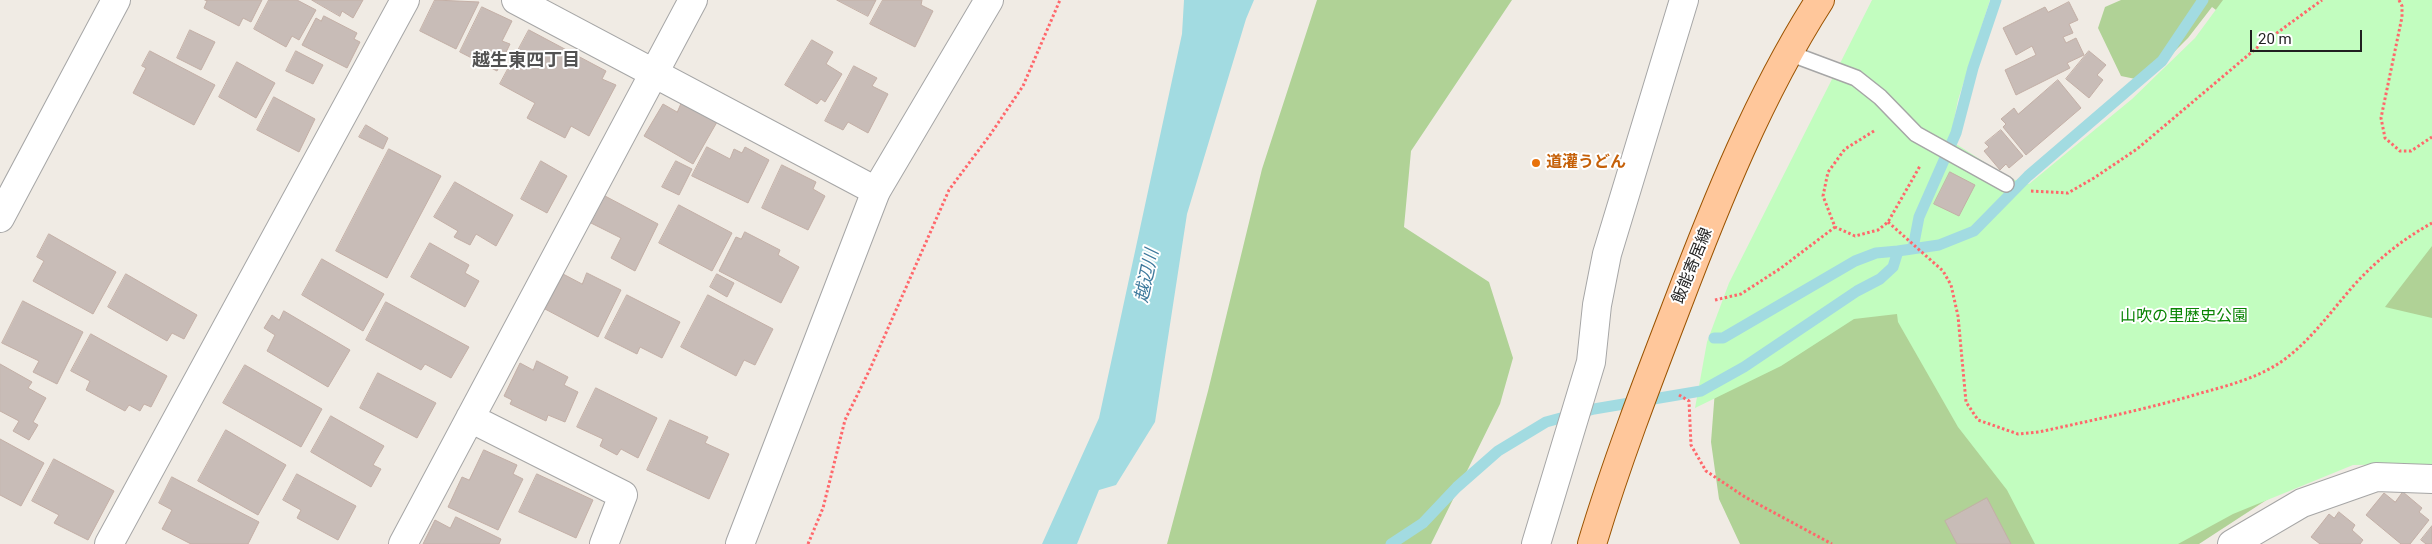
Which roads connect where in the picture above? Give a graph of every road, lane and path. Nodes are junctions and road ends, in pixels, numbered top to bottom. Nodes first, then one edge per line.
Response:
1 (116, 0) edge
2 (405, 0) edge
3 (516, 0) edge
4 (693, 0) edge
5 (989, 0) edge
6 (1060, 0) edge
7 (1684, 0) edge
8 (2322, 0) edge
9 (2399, 0) edge
10 (1817, 1) edge
11 (1789, 53) junction
12 (654, 72) junction
13 (1900, 120) junction
14 (2432, 137) edge
15 (1932, 144) junction
16 (2006, 184) joint
17 (876, 191) junction
18 (0, 218) edge
19 (1888, 222) junction
20 (2432, 223) edge
21 (1834, 227) junction
22 (1712, 301) dead end
23 (1648, 382) junction
24 (470, 418) junction
25 (2432, 479) edge
26 (109, 544) edge
27 (403, 544) edge
28 (604, 544) edge
29 (740, 544) edge
30 (808, 544) edge
31 (1536, 544) edge
32 (1592, 544) edge
33 (1832, 544) edge
34 (2232, 544) edge

1 - 18 street
2 - 26 street
3 - 12 street
4 - 12 street
5 - 17 street
6 - 30 path
7 - 31 street
8 - 16 path
9 - 14 path
10 - 11 main road, 飯能寄居線
11 - 13 lane
11 - 23 main road, 飯能寄居線
12 - 17 street
12 - 24 street
13 - 15 lane
13 - 21 path
15 - 16 lane
15 - 19 path
17 - 29 street
19 - 20 path
19 - 21 path
21 - 22 path
23 - 32 main road, 飯能寄居線
23 - 33 path
24 - 27 street
24 - 28 street
25 - 34 street

